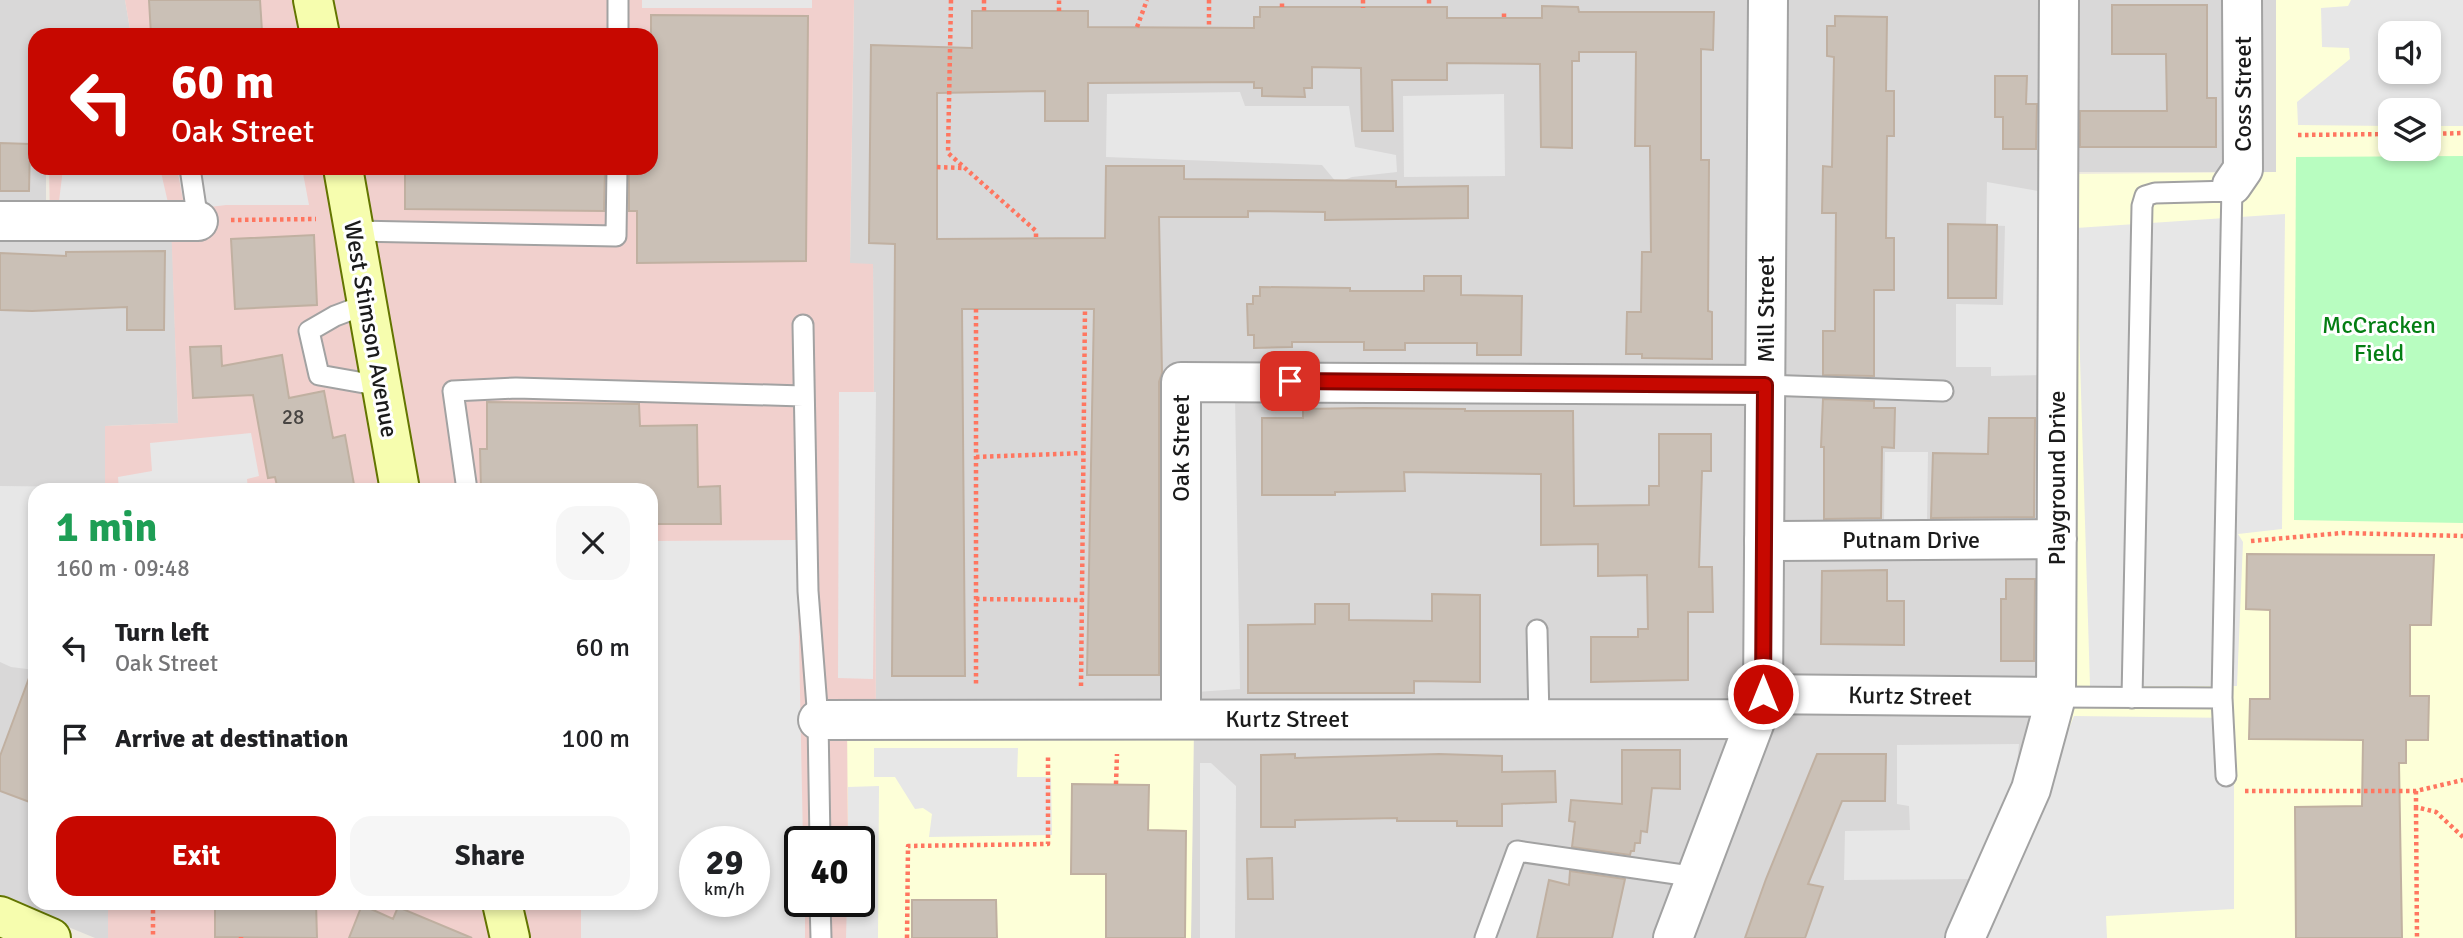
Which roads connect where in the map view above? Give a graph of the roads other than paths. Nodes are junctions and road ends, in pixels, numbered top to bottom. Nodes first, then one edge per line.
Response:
1 (313, 0) edge
2 (618, 0) edge
3 (1768, 0) edge
4 (2059, 0) edge
5 (2242, 0) edge
6 (319, 28) edge
7 (618, 28) edge
8 (191, 175) edge
9 (344, 175) edge
10 (617, 175) edge
11 (2232, 188) junction
12 (198, 220) joint
13 (0, 221) edge
14 (354, 231) junction
15 (367, 304) junction
16 (803, 325) dead end
17 (1765, 385) junction
18 (381, 386) junction
19 (1943, 391) dead end
20 (803, 396) junction
21 (399, 483) edge
22 (466, 483) edge
23 (2057, 539) junction
24 (1764, 541) junction
25 (1537, 630) dead end
26 (2056, 697) junction
27 (2132, 698) junction
28 (2222, 698) junction
29 (1760, 706) junction
30 (1181, 719) junction
31 (1539, 719) junction
32 (818, 720) junction
33 (2226, 776) dead end
34 (820, 826) edge
35 (1697, 877) junction
36 (488, 910) edge
37 (504, 910) edge
38 (820, 917) edge
39 (4, 925) edge
40 (51, 938) edge
41 (486, 938) edge
42 (510, 938) edge
43 (821, 938) edge
44 (1485, 938) edge
45 (1673, 938) edge
46 (1965, 938) edge

1 - 6 main road
2 - 7 lane
3 - 17 street, Mill Street
4 - 23 street, Playground Drive
5 - 11 street, Coss Street
8 - 12 lane
9 - 14 main road, West Stimson Avenue
10 - 14 lane
11 - 27 lane
11 - 28 lane
12 - 13 street
14 - 15 main road, West Stimson Avenue
15 - 18 main road, West Stimson Avenue
15 - 18 lane
16 - 20 lane
17 - 19 lane
17 - 24 street, Mill Street
17 - 30 street, Oak Street
18 - 21 main road, West Stimson Avenue
20 - 22 lane
20 - 32 lane
23 - 24 street, Putnam Drive
23 - 26 street, Playground Drive
24 - 29 street, Mill Street
25 - 31 lane
26 - 27 lane
26 - 29 street, Kurtz Street
26 - 46 street, Playground Drive
27 - 28 lane
28 - 33 lane
29 - 31 street, Kurtz Street
29 - 35 street, Mill Street
30 - 31 street, Kurtz Street
30 - 32 street, Kurtz Street
32 - 34 lane
35 - 44 lane
35 - 45 street, Mill Street
36 - 41 main road
37 - 42 main road
38 - 43 lane
39 - 40 main road

